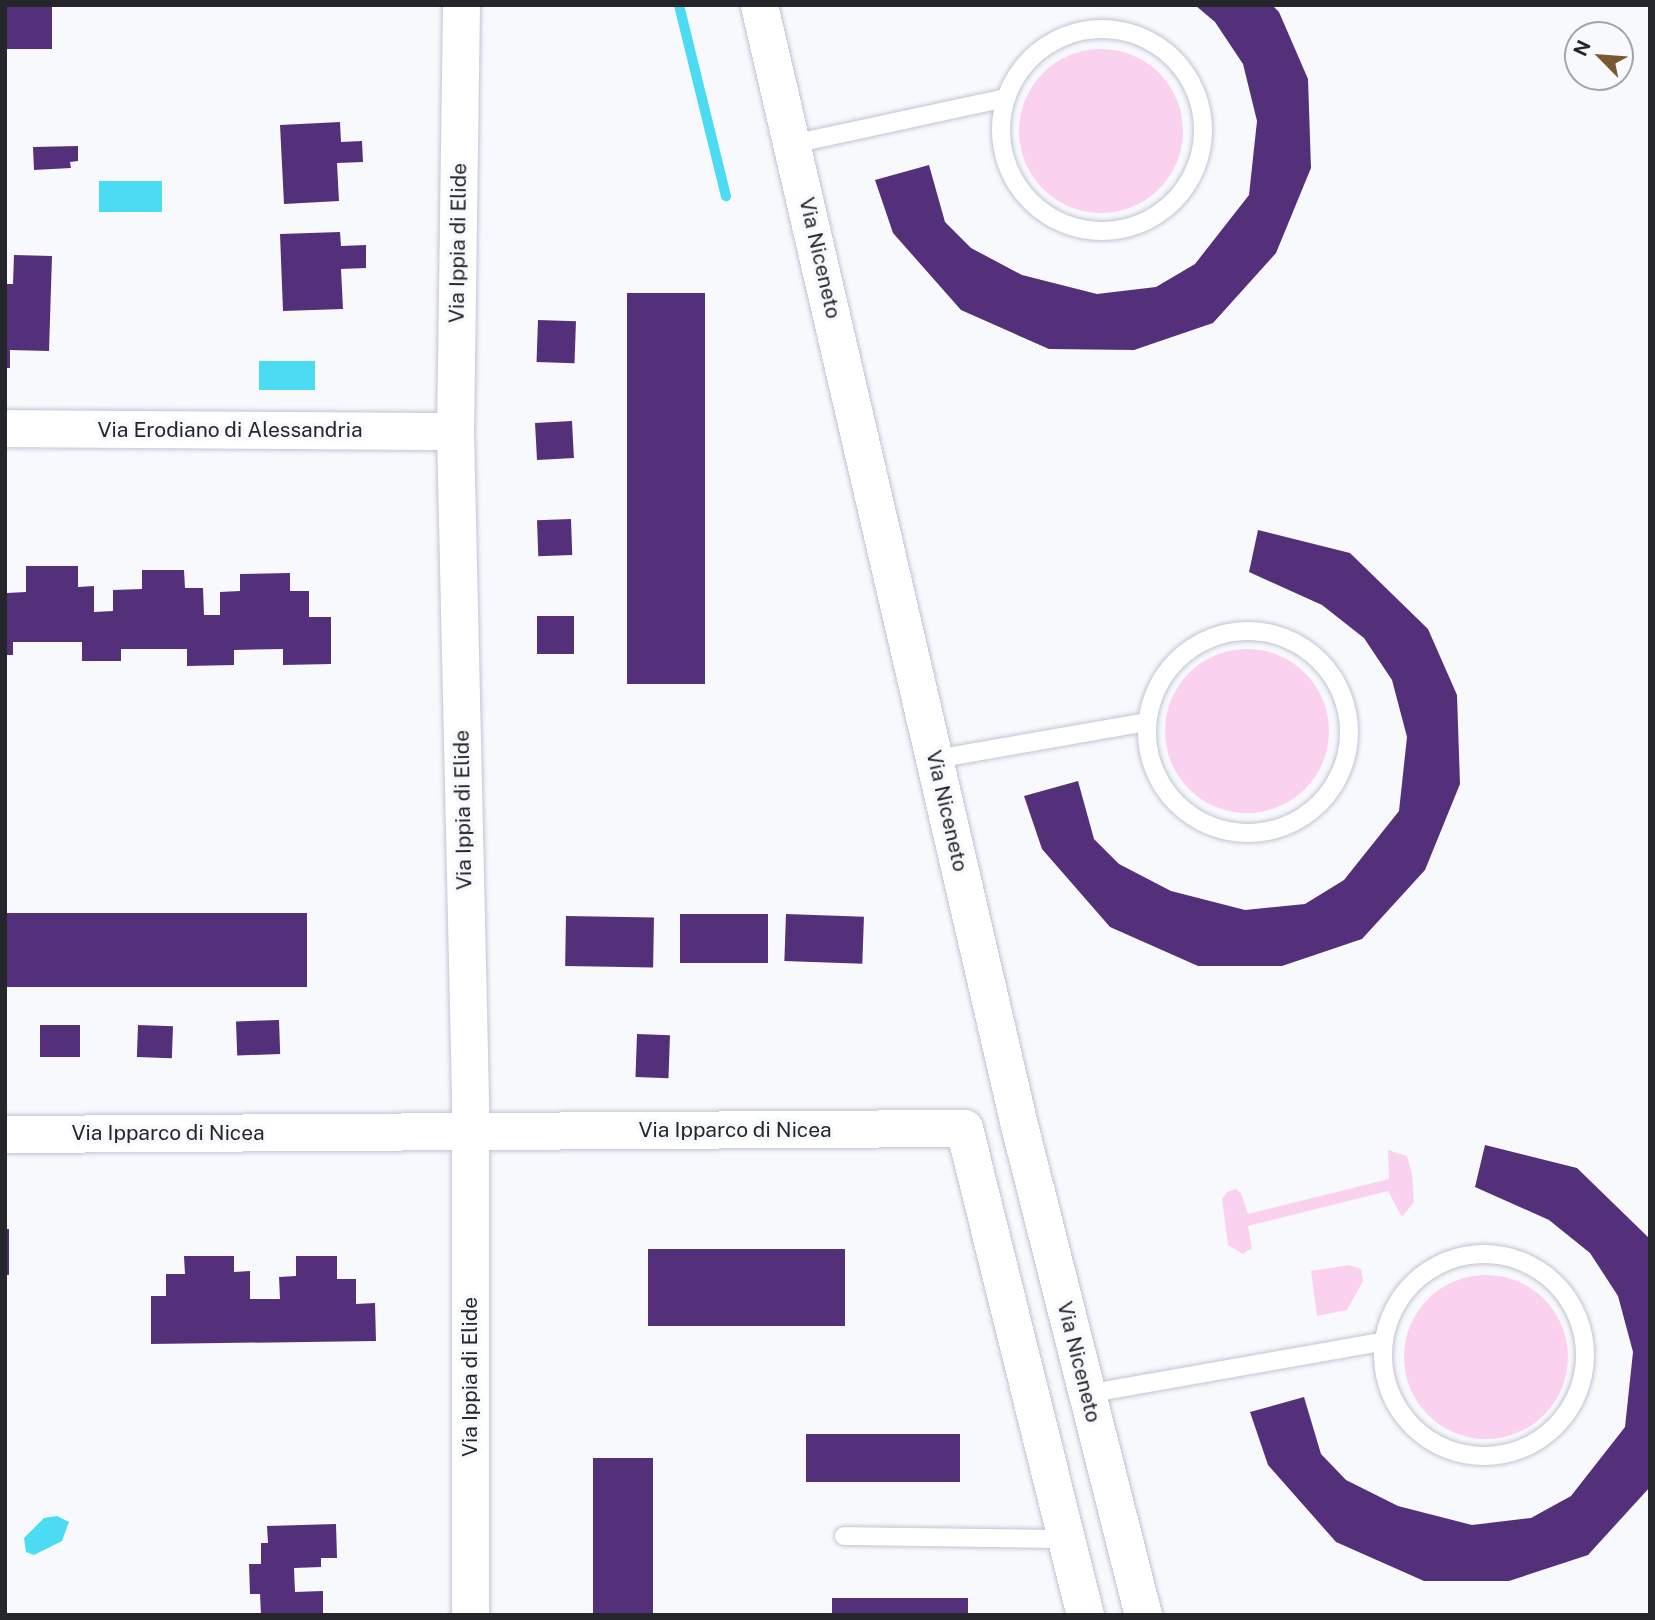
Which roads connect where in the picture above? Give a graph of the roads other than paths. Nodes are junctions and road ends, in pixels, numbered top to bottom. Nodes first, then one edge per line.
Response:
1 (461, 5) edge
2 (759, 5) edge
3 (1006, 98) junction
4 (793, 144) junction
5 (5, 428) edge
6 (455, 432) junction
7 (1146, 722) junction
8 (935, 758) junction
9 (1018, 1121) junction
10 (964, 1128) junction
11 (470, 1132) junction
12 (5, 1133) edge
13 (1382, 1342) junction
14 (1086, 1394) junction
15 (844, 1536) dead end
16 (1066, 1539) junction
17 (470, 1615) edge
18 (1085, 1615) edge
19 (1143, 1615) edge

1 - 6 street, Via Ippia di Elide
2 - 4 street, Via Niceneto
3 - 3 lane
3 - 4 lane
4 - 8 street, Via Niceneto
5 - 6 street, Via Erodiano di Alessandria
6 - 11 street, Via Ippia di Elide
7 - 7 lane
7 - 8 lane
8 - 9 street, Via Niceneto
9 - 10 street, Via Ipparco di Nicea
9 - 14 street, Via Niceneto
10 - 11 street, Via Ipparco di Nicea
10 - 16 street
11 - 12 street, Via Ipparco di Nicea
11 - 17 street, Via Ippia di Elide
13 - 13 lane
13 - 14 lane
14 - 19 street, Via Niceneto
15 - 16 lane
16 - 18 street

